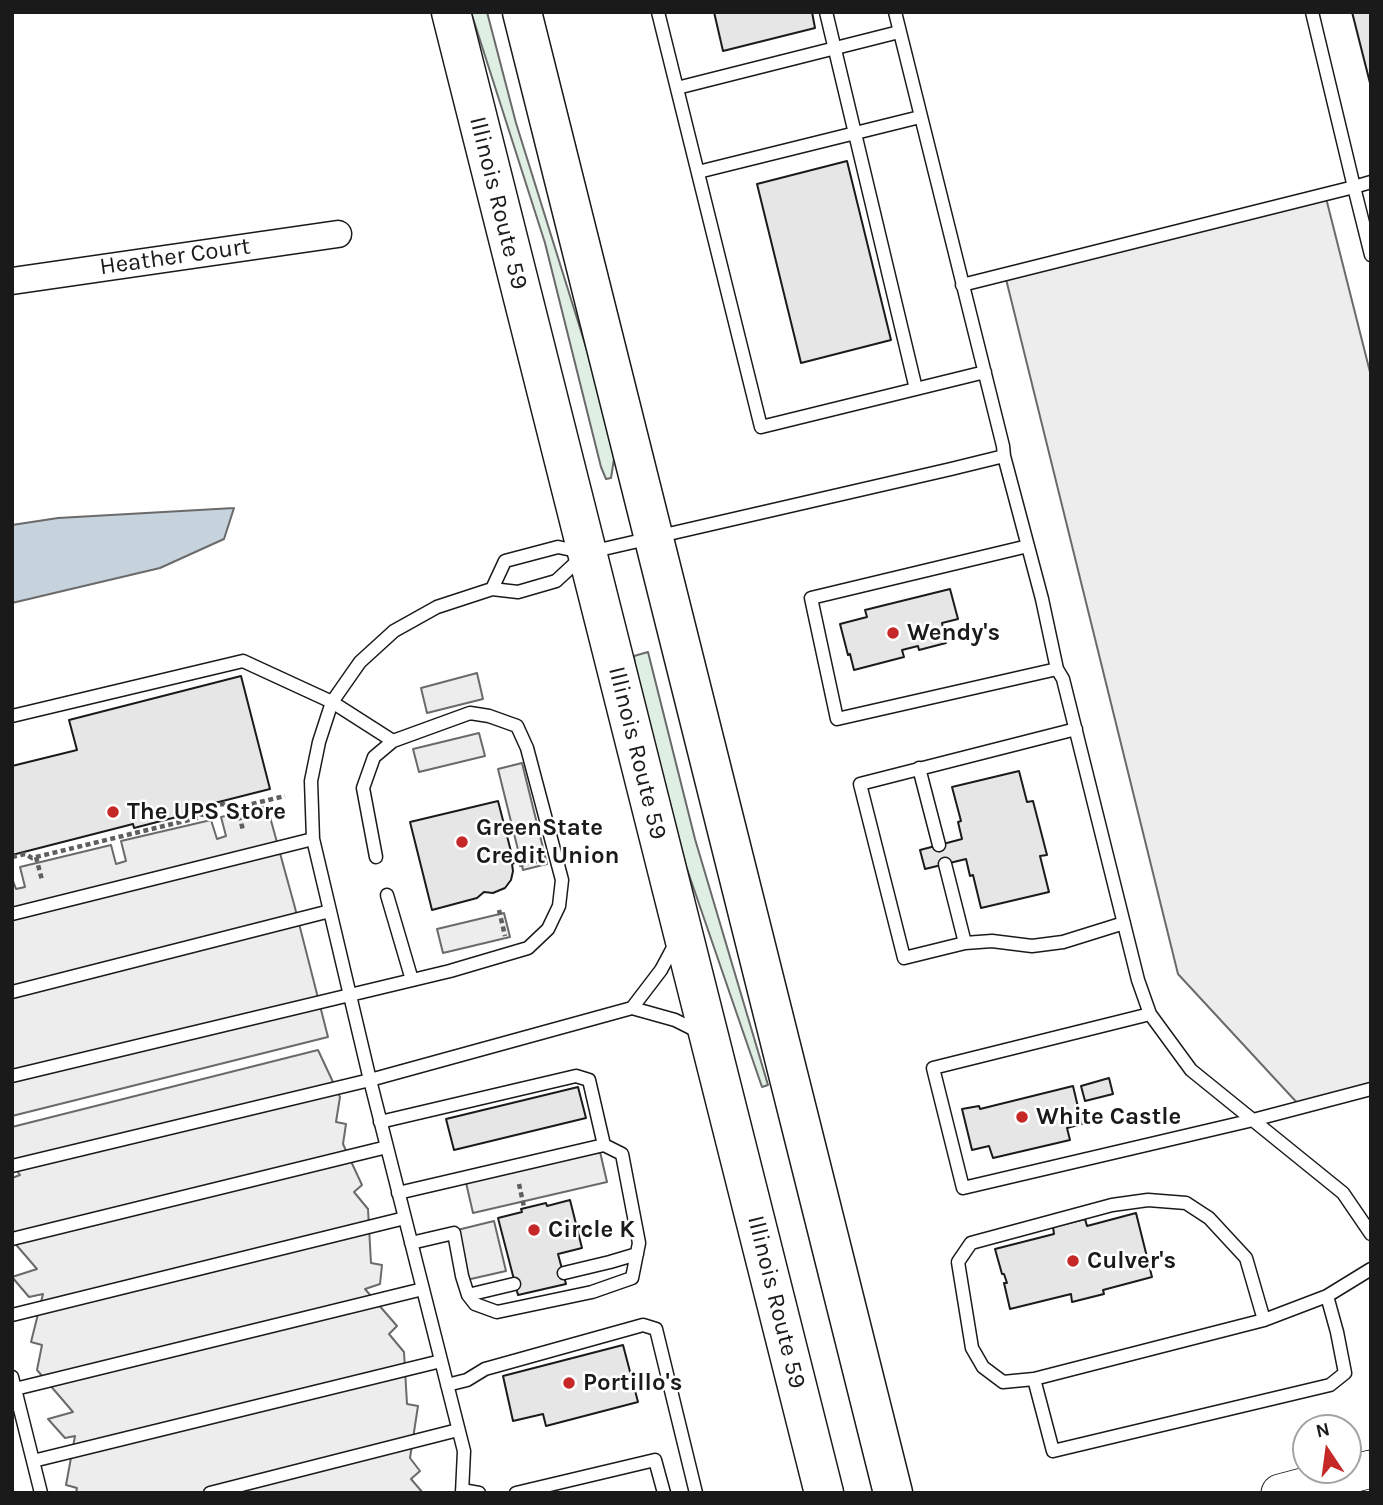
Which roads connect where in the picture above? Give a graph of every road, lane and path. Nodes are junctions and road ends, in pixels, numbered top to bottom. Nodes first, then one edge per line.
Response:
1 (451, 12) edge
2 (522, 12) edge
3 (658, 12) edge
4 (826, 12) edge
5 (895, 12) edge
6 (1312, 12) edge
7 (900, 32) junction
8 (834, 48) junction
9 (677, 88) junction
10 (920, 117) junction
11 (855, 133) junction
12 (698, 172) junction
13 (1371, 183) edge
14 (1354, 187) junction
15 (338, 233) dead end
16 (1371, 255) edge
17 (12, 281) edge
18 (962, 285) junction
19 (985, 372) junction
20 (916, 389) junction
21 (1004, 456) junction
22 (654, 538) junction
23 (1028, 546) junction
24 (586, 553) junction
25 (492, 589) junction
26 (1057, 668) junction
27 (332, 702) junction
28 (12, 716) edge
29 (1076, 729) junction
30 (393, 741) junction
31 (919, 768) junction
32 (285, 796) dead end
33 (238, 807) junction
34 (243, 831) dead end
35 (313, 839) junction
36 (939, 845) dead end
37 (12, 857) edge
38 (36, 857) junction
39 (376, 857) dead end
40 (545, 859) dead end
41 (944, 864) dead end
42 (519, 865) dead end
43 (42, 880) dead end
44 (387, 895) dead end
45 (499, 910) dead end
46 (330, 911) junction
47 (12, 914) edge
48 (1124, 923) junction
49 (682, 932) junction
50 (505, 937) dead end
51 (965, 943) junction
52 (412, 980) junction
53 (12, 992) edge
54 (349, 994) junction
55 (632, 1008) junction
56 (1150, 1014) junction
57 (708, 1037) junction
58 (12, 1076) edge
59 (370, 1080) junction
60 (1371, 1089) edge
61 (1252, 1120) junction
62 (380, 1122) junction
63 (604, 1145) junction
64 (387, 1147) junction
65 (12, 1166) edge
66 (519, 1180) dead end
67 (398, 1193) junction
68 (524, 1207) dead end
69 (405, 1218) junction
70 (1371, 1234) edge
71 (12, 1239) edge
72 (411, 1243) junction
73 (637, 1254) junction
74 (1371, 1269) edge
75 (564, 1273) dead end
76 (514, 1284) dead end
77 (423, 1289) junction
78 (468, 1295) junction
79 (1327, 1296) junction
80 (12, 1315) edge
81 (1264, 1320) junction
82 (441, 1361) junction
83 (1034, 1379) junction
84 (14, 1383) edge
85 (447, 1385) junction
86 (458, 1430) junction
87 (33, 1461) junction
88 (1371, 1469) edge
89 (462, 1492) edge
90 (41, 1493) edge
91 (210, 1493) edge
92 (480, 1493) edge
93 (516, 1493) edge
94 (664, 1493) edge
95 (696, 1493) edge
96 (824, 1493) edge
97 (893, 1493) edge
98 (1280, 1493) edge

1 - 24 main road, Illinois Route 59
2 - 22 main road
3 - 9 lane
4 - 8 lane
5 - 7 lane
6 - 14 lane
7 - 8 lane
7 - 10 lane
8 - 9 lane
8 - 11 lane
9 - 12 lane
10 - 11 lane
10 - 18 lane
11 - 12 lane
11 - 20 lane
12 - 20 lane
13 - 14 lane
14 - 16 lane
14 - 18 lane
15 - 17 street, Heather Court
18 - 19 lane
19 - 20 lane
19 - 21 lane
21 - 22 lane
21 - 23 lane
22 - 24 lane
22 - 97 main road
23 - 26 lane
23 - 26 lane
24 - 25 lane
24 - 25 lane
24 - 49 main road, Illinois Route 59
25 - 27 lane
26 - 29 lane
27 - 28 lane
27 - 30 lane
27 - 35 lane
29 - 31 lane
29 - 48 lane
30 - 39 lane
30 - 52 lane
31 - 36 lane
31 - 51 lane
32 - 33 path
33 - 34 path
33 - 38 path
35 - 46 lane
35 - 47 lane
37 - 38 path
38 - 43 path
40 - 42 path
41 - 51 lane
44 - 52 lane
45 - 50 path
46 - 53 lane
46 - 54 lane
48 - 51 lane
48 - 56 lane
49 - 55 lane
49 - 57 main road, Illinois Route 59
52 - 54 lane
54 - 58 lane
54 - 59 lane
55 - 57 lane
55 - 59 lane
56 - 61 lane
56 - 61 lane
57 - 96 main road, Illinois Route 59
59 - 62 lane
59 - 65 lane
60 - 61 lane
61 - 70 lane
62 - 63 lane
62 - 64 lane
63 - 67 lane
63 - 73 lane
64 - 67 lane
64 - 71 lane
66 - 68 path
67 - 69 lane
69 - 72 lane
69 - 80 lane
72 - 77 lane
72 - 78 lane
73 - 75 lane
73 - 78 lane
74 - 79 lane
76 - 78 lane
77 - 82 lane
77 - 84 lane
79 - 81 lane
79 - 83 lane
81 - 83 lane
81 - 83 lane
82 - 85 lane
82 - 87 lane
84 - 87 lane
85 - 86 lane
85 - 95 lane
86 - 89 lane
86 - 91 lane
87 - 90 lane
88 - 98 street
89 - 92 lane
93 - 94 lane

